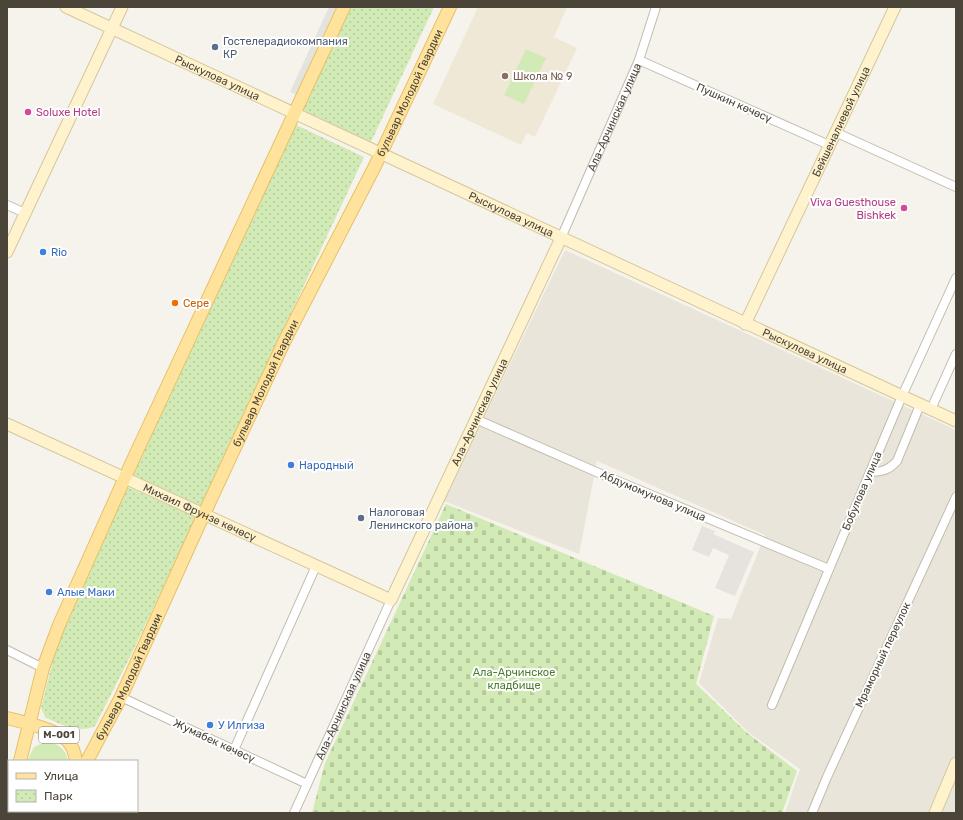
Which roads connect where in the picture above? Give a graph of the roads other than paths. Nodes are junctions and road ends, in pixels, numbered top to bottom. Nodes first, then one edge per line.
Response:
1 (66, 7) edge
2 (122, 7) edge
3 (344, 7) edge
4 (450, 7) edge
5 (656, 7) edge
6 (895, 7) edge
7 (112, 28) junction
8 (640, 60) junction
9 (295, 114) junction
10 (835, 132) junction
11 (829, 145) junction
12 (380, 154) junction
13 (956, 187) edge
14 (7, 205) edge
15 (25, 213) junction
16 (562, 238) junction
17 (7, 252) edge
18 (956, 278) edge
19 (745, 324) junction
20 (956, 354) edge
21 (902, 396) junction
22 (920, 404) junction
23 (931, 409) junction
24 (478, 420) junction
25 (956, 421) edge
26 (7, 424) edge
27 (870, 472) junction
28 (124, 478) junction
29 (956, 497) edge
30 (204, 514) junction
31 (316, 566) junction
32 (829, 569) junction
33 (391, 600) junction
34 (7, 650) edge
35 (43, 668) junction
36 (121, 698) junction
37 (772, 705) dead end
38 (7, 718) edge
39 (28, 723) junction
40 (234, 750) junction
41 (20, 760) edge
42 (76, 760) edge
43 (88, 760) edge
44 (956, 763) edge
45 (307, 784) junction
46 (294, 813) edge
47 (812, 813) edge
48 (935, 813) edge

1 - 7 street, Рыскулова улица
2 - 7 street
3 - 9 main road
4 - 12 main road, бульвар Молодой Гвардии
5 - 8 street, Ала-Арчинская улица
6 - 10 street, Бейшеналиевой улица
7 - 9 street, Рыскулова улица
7 - 15 street
8 - 11 street, Пушкин көчөсү
8 - 16 street, Ала-Арчинская улица
9 - 12 street, Рыскулова улица
9 - 28 main road
10 - 11 street, Бейшеналиевой улица
10 - 13 street
11 - 19 street, Бейшеналиевой улица
12 - 16 street, Рыскулова улица
12 - 30 main road, бульвар Молодой Гвардии
14 - 15 street
15 - 17 street
16 - 19 street, Рыскулова улица
16 - 24 street, Ала-Арчинская улица
18 - 21 street, Бобулова улица
19 - 21 street, Рыскулова улица
20 - 23 street
21 - 22 street, Рыскулова улица
21 - 27 street, Бобулова улица
22 - 23 street, Рыскулова улица
22 - 27 street
23 - 25 street, Рыскулова улица
24 - 32 street, Абдумомунова улица
24 - 33 street, Ала-Арчинская улица
26 - 28 street, Михаил Фрунзе көчөсү
27 - 32 street, Бобулова улица
28 - 30 street, Михаил Фрунзе көчөсү
28 - 35 main road
29 - 47 street, Мраморный переулок
30 - 31 street, Михаил Фрунзе көчөсү
30 - 36 main road, бульвар Молодой Гвардии
31 - 33 street, Михаил Фрунзе көчөсү
31 - 40 street
32 - 37 street, Бобулова улица
33 - 45 street, Ала-Арчинская улица
34 - 35 street
35 - 39 main road
36 - 40 street, Жумабек көчөсү
36 - 43 main road, бульвар Молодой Гвардии
38 - 39 main road, М-001
39 - 41 main road
39 - 42 main road, М-001
40 - 45 street, Жумабек көчөсү
44 - 48 street
45 - 46 street, Ала-Арчинская улица

